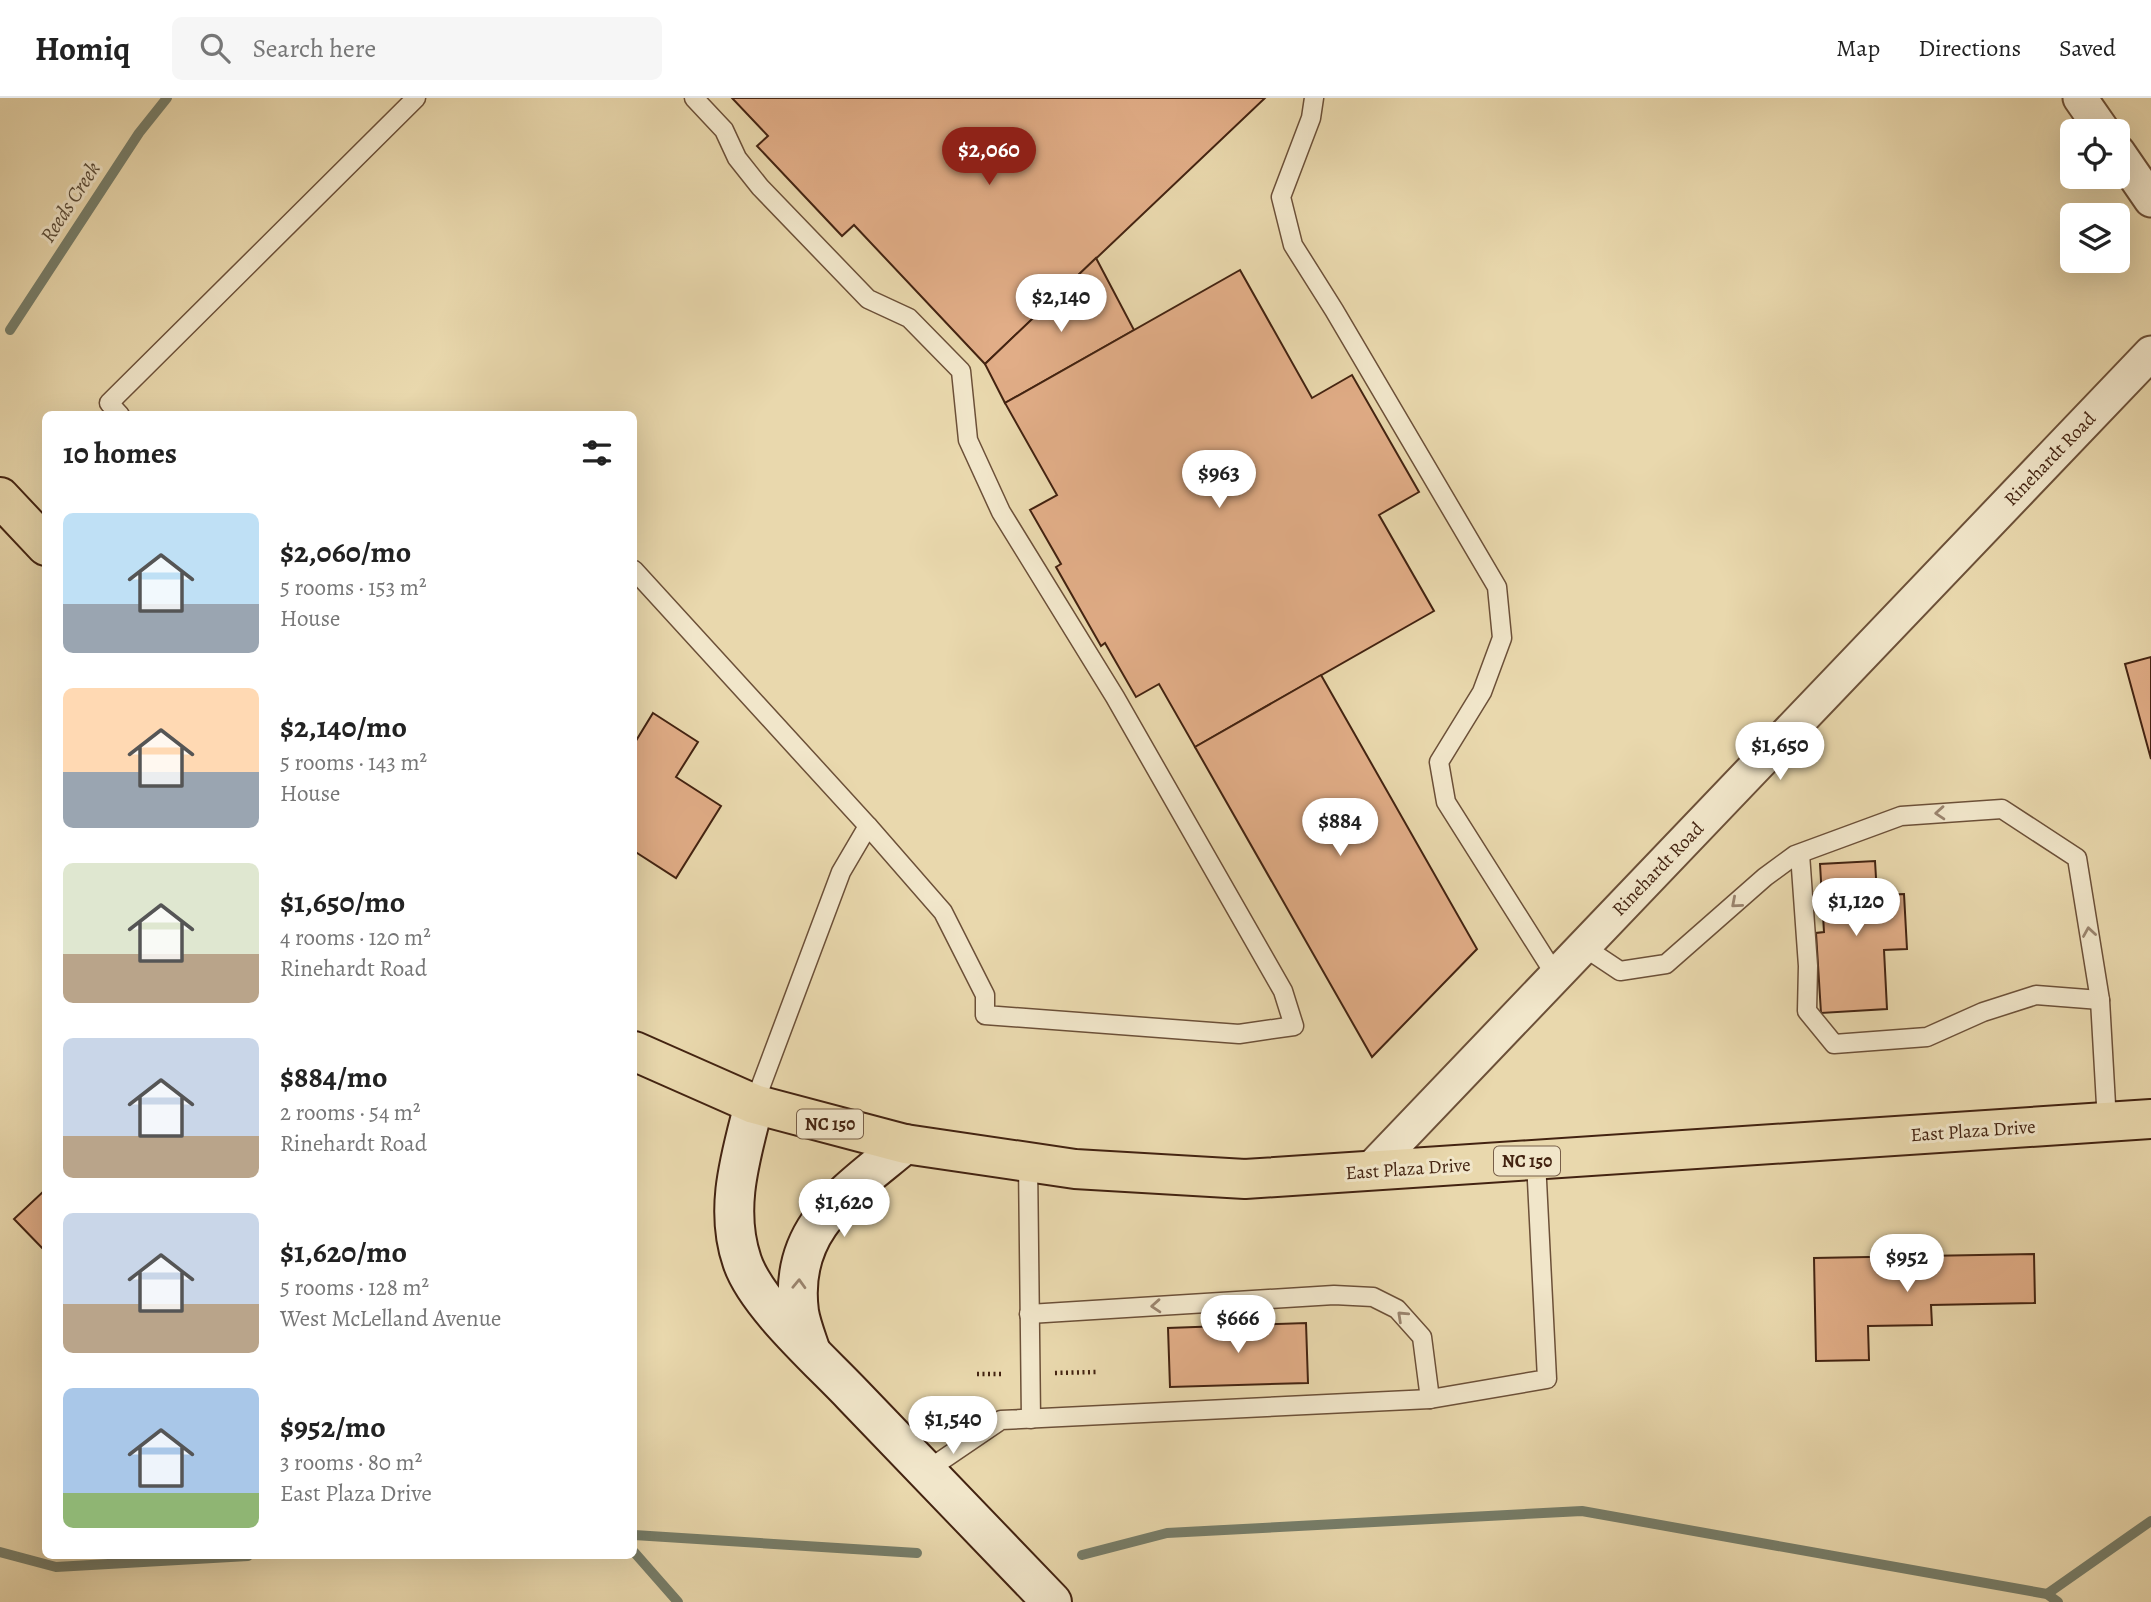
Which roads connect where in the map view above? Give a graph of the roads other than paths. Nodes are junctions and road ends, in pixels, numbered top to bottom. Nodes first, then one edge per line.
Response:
1 (416, 98) edge
2 (694, 98) edge
3 (1314, 98) edge
4 (2080, 98) edge
5 (2095, 119) edge
6 (2130, 169) edge
7 (2151, 200) edge
8 (2151, 353) edge
9 (116, 411) edge
10 (0, 497) edge
11 (42, 541) edge
12 (637, 573) edge
13 (868, 826) junction
14 (1800, 854) junction
15 (1584, 947) junction
16 (1556, 976) junction
17 (2101, 1000) junction
18 (637, 1052) edge
19 (754, 1104) junction
20 (2151, 1119) edge
21 (2106, 1122) junction
22 (905, 1144) junction
23 (1536, 1161) junction
24 (1028, 1163) junction
25 (1368, 1172) junction
26 (1029, 1314) junction
27 (810, 1351) junction
28 (1430, 1399) junction
29 (1031, 1419) junction
30 (926, 1471) junction
31 (1052, 1602) edge

1 - 9 lane
2 - 13 lane
3 - 16 lane
4 - 5 street
6 - 7 street
8 - 15 street, Rinehardt Road
10 - 11 main road
12 - 13 lane
13 - 19 lane
14 -> 15 lane
17 -> 14 lane
14 - 17 lane
15 - 16 street, Rinehardt Road
16 - 25 street, Rinehardt Road
17 - 21 lane
18 - 19 main road, NC 150
19 - 22 main road, East Plaza Drive / NC 150
19 - 27 street
20 - 21 main road, East Plaza Drive / NC 150
21 - 23 main road, East Plaza Drive / NC 150
22 - 24 main road, East Plaza Drive / NC 150
27 -> 22 street
23 - 25 main road, East Plaza Drive / NC 150
23 - 28 lane
24 - 25 main road, East Plaza Drive / NC 150
24 - 26 lane
28 -> 26 lane
26 - 29 lane
27 - 30 street
28 - 29 lane
29 - 30 lane
30 - 31 street

